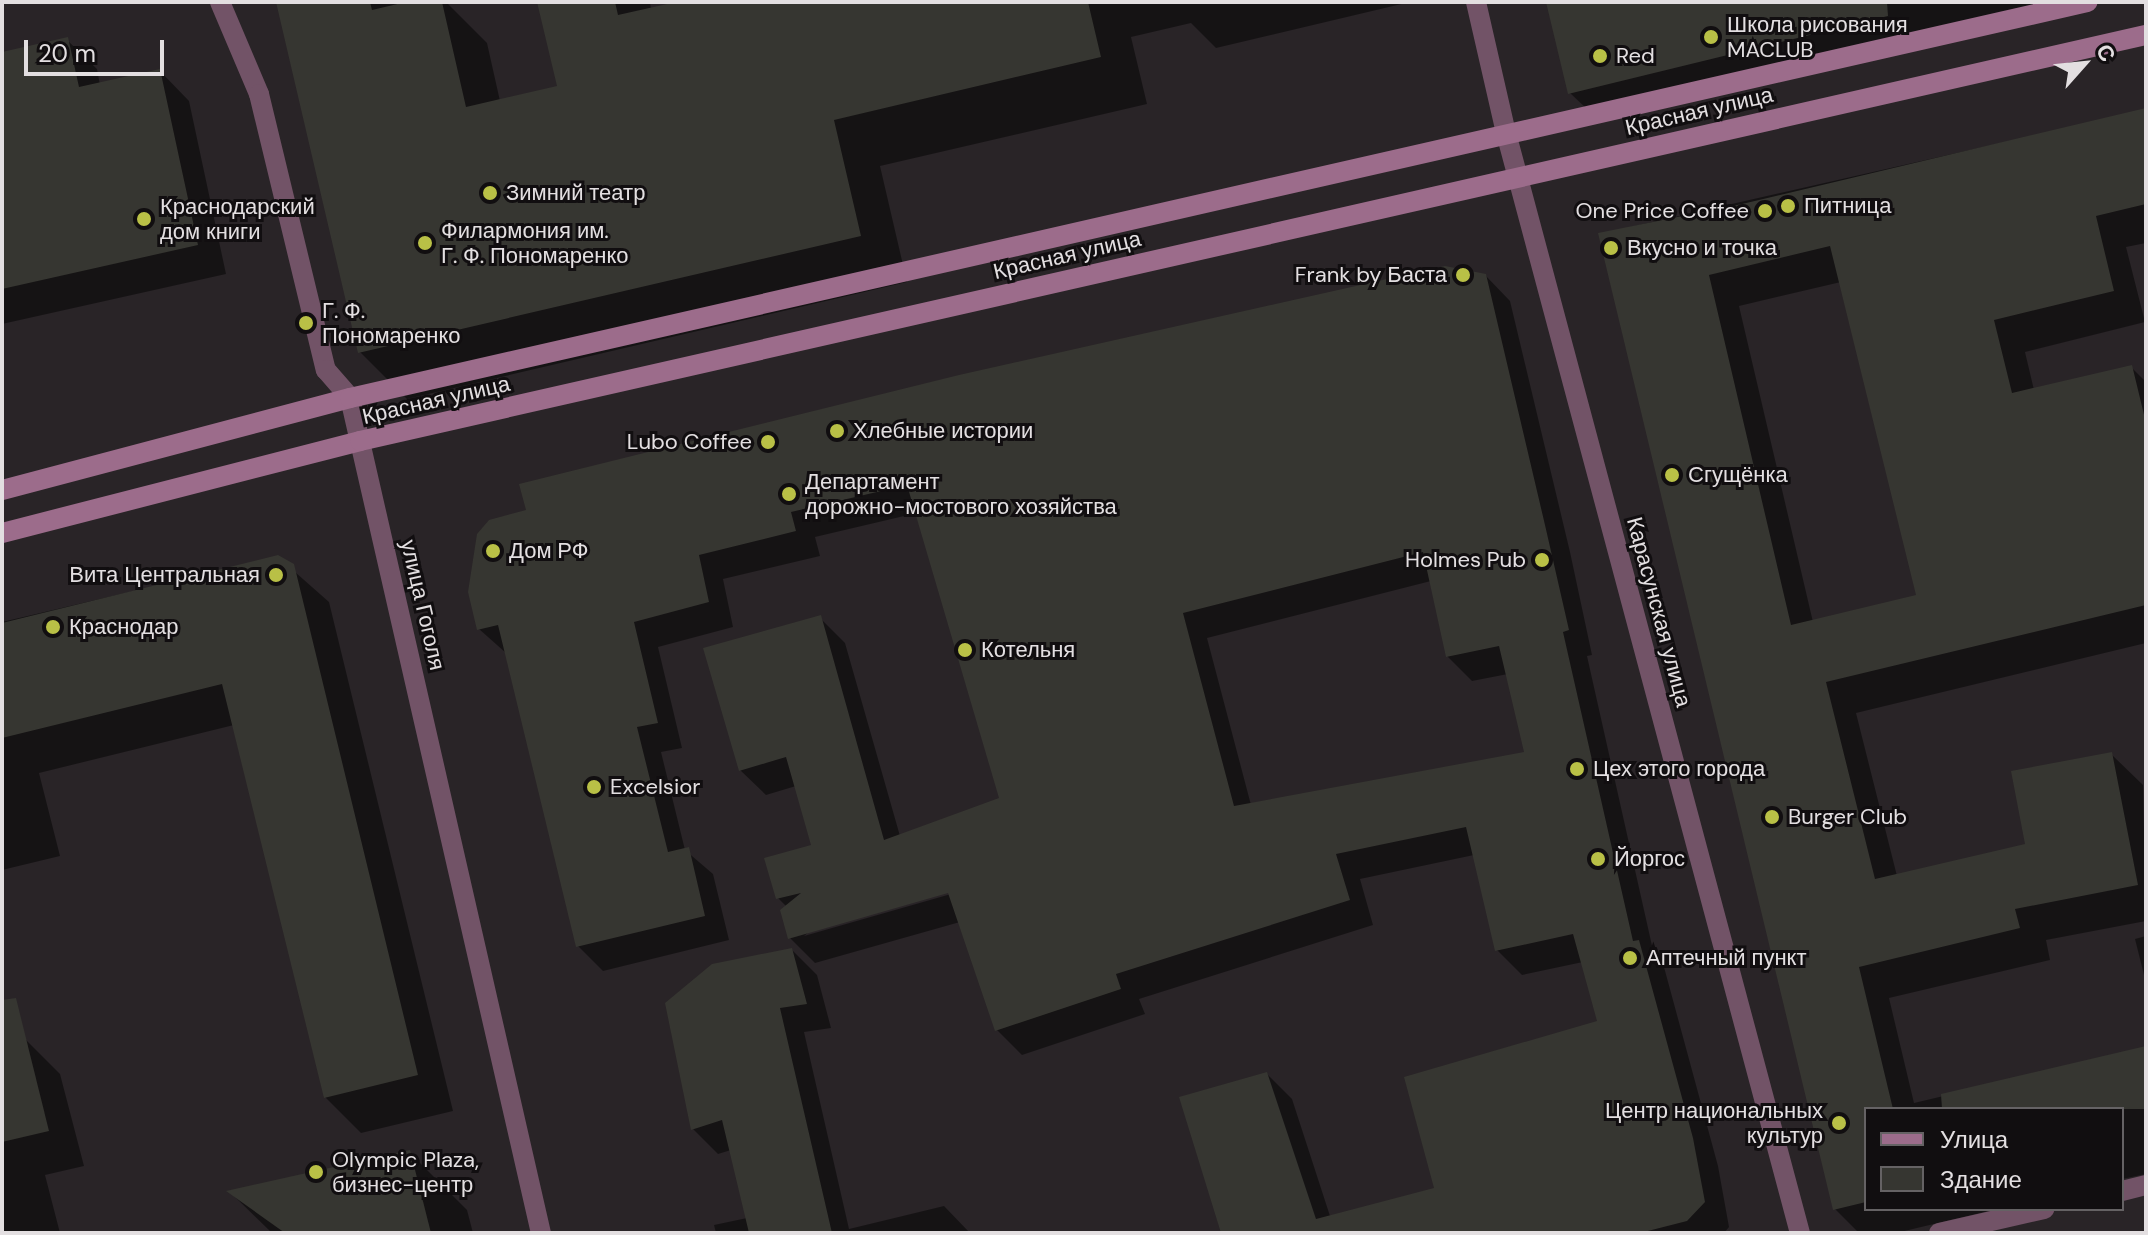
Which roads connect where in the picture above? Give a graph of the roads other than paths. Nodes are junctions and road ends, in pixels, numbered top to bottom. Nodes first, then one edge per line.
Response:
1 (220, 2) edge
2 (1476, 2) edge
3 (2087, 2) edge
4 (2146, 35) edge
5 (1506, 133) junction
6 (1518, 177) junction
7 (350, 398) junction
8 (360, 441) junction
9 (2, 490) edge
10 (2, 533) edge
11 (2146, 1185) edge
12 (2124, 1190) edge
13 (2035, 1211) edge
14 (541, 1233) edge
15 (1800, 1233) edge
16 (1939, 1233) edge

1 - 7 street, улица Гоголя
2 - 5 street, Карасунская улица
3 - 5 main road, Красная улица
4 - 6 main road, Красная улица
5 - 6 street, Карасунская улица
5 - 7 main road, Красная улица
6 - 8 main road, Красная улица
6 - 15 street, Карасунская улица
7 - 8 street, улица Гоголя
7 - 9 main road, Красная улица
8 - 10 main road, Красная улица
8 - 14 street, улица Гоголя
11 - 12 street
13 - 16 street

